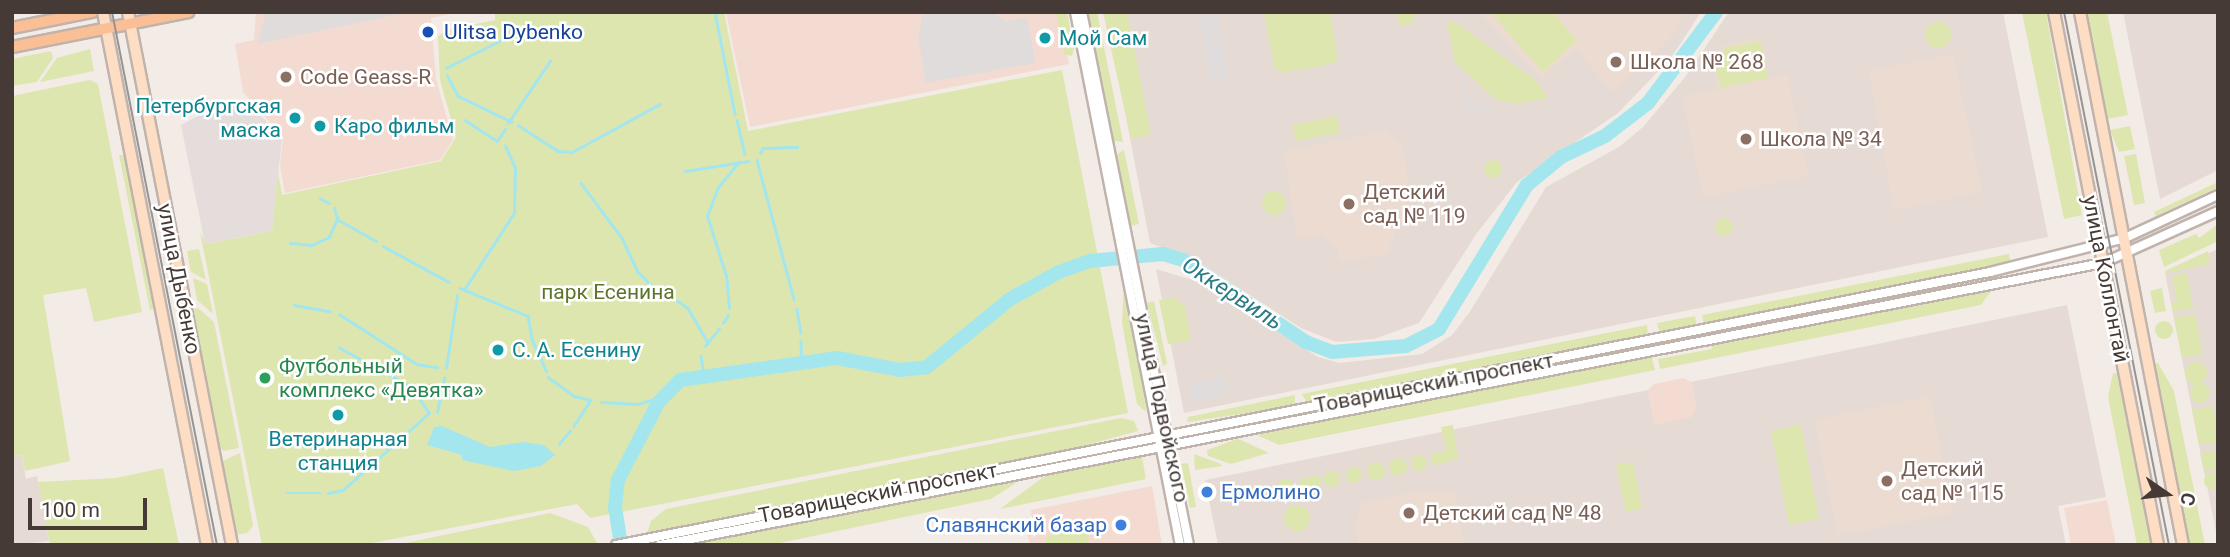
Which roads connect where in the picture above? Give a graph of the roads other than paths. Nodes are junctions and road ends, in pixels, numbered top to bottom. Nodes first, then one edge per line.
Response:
1 (92, 12) edge
2 (103, 12) edge
3 (189, 12) edge
4 (1075, 12) edge
5 (1082, 12) edge
6 (2054, 12) edge
7 (2080, 12) edge
8 (129, 18) edge
9 (12, 28) edge
10 (106, 29) junction
11 (12, 47) edge
12 (2218, 195) edge
13 (2218, 211) edge
14 (2125, 238) junction
15 (1124, 242) junction
16 (2099, 245) junction
17 (2128, 256) junction
18 (2103, 263) junction
19 (1130, 272) junction
20 (1168, 432) junction
21 (1156, 434) junction
22 (1171, 445) junction
23 (1158, 447) junction
24 (207, 545) edge
25 (232, 545) edge
26 (616, 545) edge
27 (660, 545) edge
28 (1180, 545) edge
29 (1189, 545) edge
30 (2158, 545) edge
31 (2183, 545) edge

1 - 9 main road
2 - 10 main road, улица Дыбенко
3 - 8 main road
4 - 15 street
5 - 15 street
6 - 16 main road, улица Коллонтай
7 - 14 main road, улица Коллонтай
8 - 10 main road
8 - 25 main road, улица Дыбенко
10 - 11 main road
10 - 24 main road, улица Дыбенко
12 - 14 street, Товарищеский проспект
13 - 17 street, Товарищеский проспект
14 - 16 street, Товарищеский проспект
14 - 17 main road, улица Коллонтай
15 - 19 street
16 - 18 main road, улица Коллонтай
16 - 20 street, Товарищеский проспект
17 - 18 street, Товарищеский проспект
17 - 31 main road, улица Коллонтай
18 - 22 street, Товарищеский проспект
18 - 30 main road, улица Коллонтай
19 - 20 street, улица Подвойского
19 - 21 street, улица Подвойского
20 - 21 street, Товарищеский проспект
20 - 22 street, улица Подвойского
21 - 23 street, улица Подвойского
21 - 26 street, Товарищеский проспект
22 - 23 street, Товарищеский проспект
22 - 29 street, улица Подвойского
23 - 27 street, Товарищеский проспект
23 - 28 street, улица Подвойского

